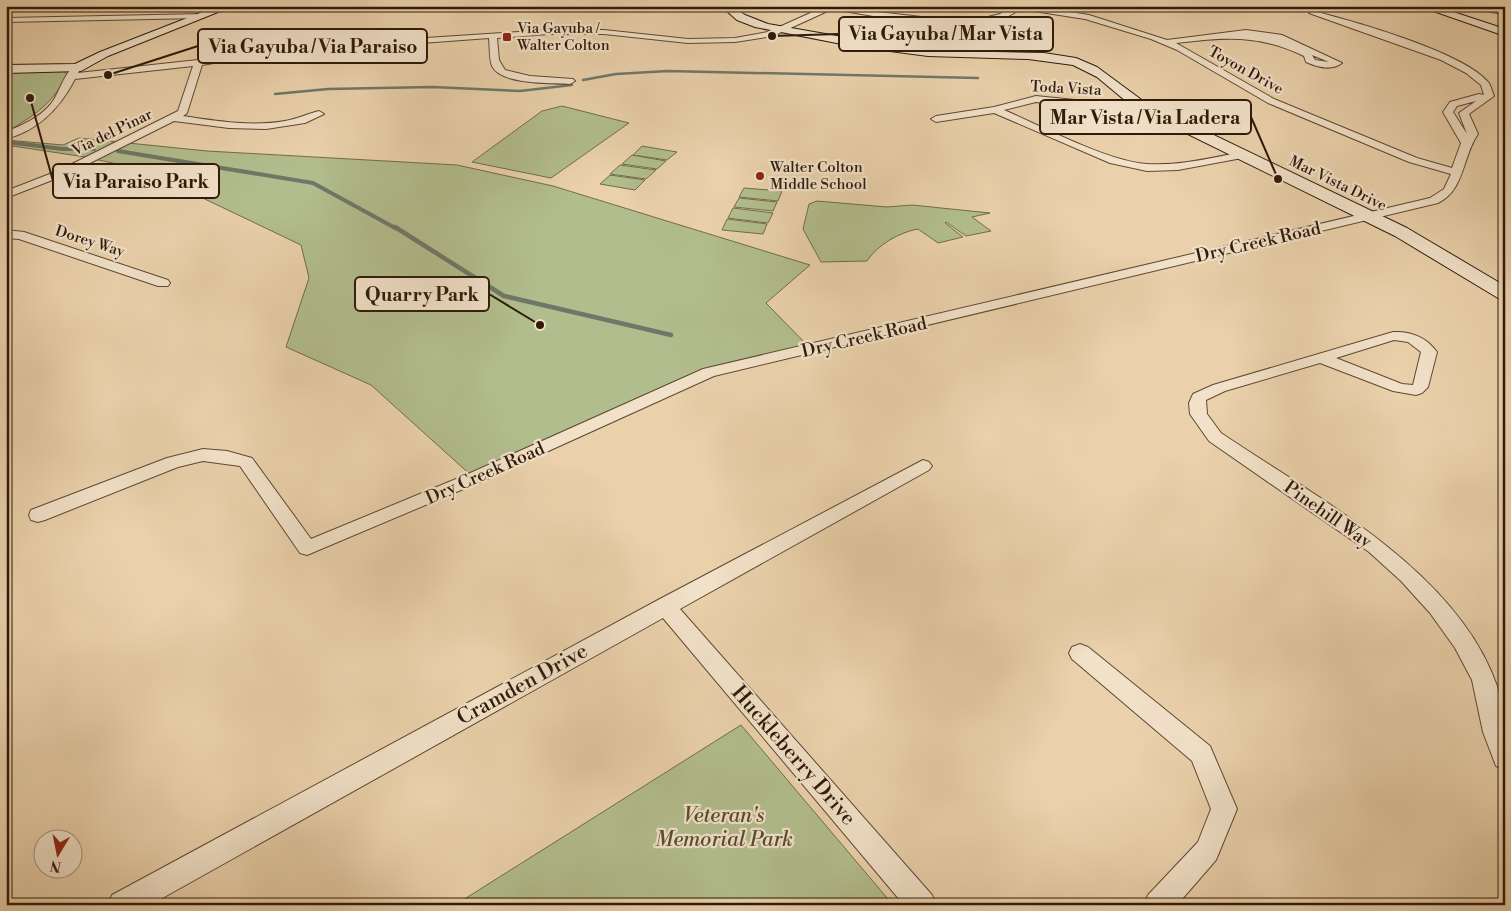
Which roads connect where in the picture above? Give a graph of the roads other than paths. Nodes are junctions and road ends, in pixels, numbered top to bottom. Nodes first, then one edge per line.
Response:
1 (228, 6) edge
2 (726, 6) edge
3 (833, 6) edge
4 (1019, 6) edge
5 (1424, 6) edge
6 (1434, 6) edge
7 (1462, 6) edge
8 (1505, 12) edge
9 (1313, 13) dead end
10 (201, 16) junction
11 (6, 20) edge
12 (782, 30) junction
13 (1505, 33) edge
14 (1220, 35) junction
15 (493, 36) junction
16 (1167, 42) junction
17 (198, 63) junction
18 (6, 69) edge
19 (76, 72) junction
20 (570, 81) dead end
21 (1488, 94) junction
22 (1138, 104) junction
23 (995, 110) junction
24 (319, 114) dead end
25 (174, 118) junction
26 (936, 119) dead end
27 (6, 136) edge
28 (1466, 144) junction
29 (1242, 155) junction
30 (1456, 172) junction
31 (6, 195) edge
32 (1368, 216) junction
33 (6, 234) edge
34 (163, 283) dead end
35 (1505, 294) edge
36 (1320, 358) junction
37 (923, 466) dead end
38 (38, 515) dead end
39 (665, 606) junction
40 (1080, 653) dead end
41 (1505, 758) edge
42 (122, 905) edge
43 (922, 905) edge
44 (1158, 905) edge

1 - 10 street
2 - 12 street, Mar Vista Drive
3 - 4 street
3 - 12 street
4 - 16 street, Toyon Drive
5 - 6 street
5 - 13 street
7 - 8 street
9 - 21 street
10 - 11 street
10 - 19 street
12 - 15 street
12 - 22 street, Mar Vista Drive
14 - 14 street
14 - 16 street
15 - 17 street
15 - 20 street
16 - 30 street, Toyon Drive
17 - 19 street
17 - 25 street, Via del Pinar
18 - 19 street
19 - 27 street
21 - 28 street, Dry Creek Road
21 - 28 street
22 - 23 street, Toda Vista
22 - 29 street, Mar Vista Drive
23 - 26 street, Toda Vista
23 - 29 street
24 - 25 street
25 - 31 street, Via del Pinar
28 - 30 street, Dry Creek Road
29 - 32 street, Mar Vista Drive
30 - 32 street, Dry Creek Road
32 - 35 street, Mar Vista Drive
32 - 38 street, Dry Creek Road
33 - 34 street, Dorey Way
36 - 36 street, Pinehill Way
36 - 41 street, Pinehill Way
37 - 39 street, Cramden Drive
39 - 42 street, Cramden Drive
39 - 43 street, Huckleberry Drive
40 - 44 street

